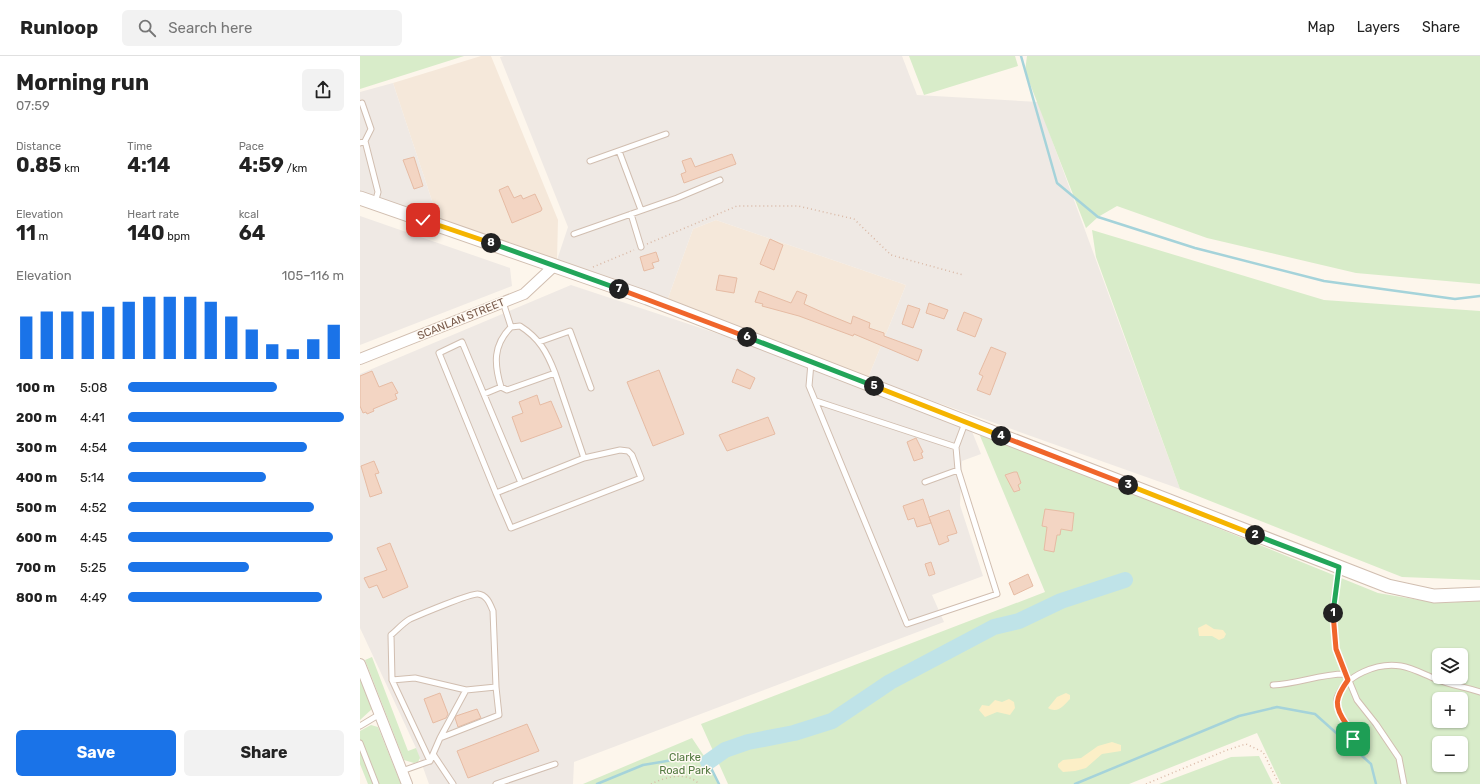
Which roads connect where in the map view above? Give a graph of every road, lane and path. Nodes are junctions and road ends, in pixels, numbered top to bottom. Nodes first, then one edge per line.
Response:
1 (362, 103) dead end
2 (666, 134) dead end
3 (362, 142) edge
4 (619, 151) junction
5 (590, 161) dead end
6 (720, 180) dead end
7 (360, 198) edge
8 (375, 204) junction
9 (641, 210) junction
10 (631, 214) junction
11 (574, 234) dead end
12 (641, 247) junction
13 (554, 266) junction
14 (577, 274) junction
15 (963, 275) dead end
16 (503, 302) junction
17 (511, 327) junction
18 (540, 342) junction
19 (360, 359) edge
20 (811, 362) junction
21 (555, 373) junction
22 (501, 387) junction
23 (591, 388) dead end
24 (484, 394) junction
25 (816, 401) junction
26 (966, 422) junction
27 (956, 447) junction
28 (584, 458) junction
29 (958, 470) junction
30 (925, 482) dead end
31 (521, 483) junction
32 (496, 493) junction
33 (1339, 567) junction
34 (1480, 594) edge
35 (360, 664) edge
36 (1345, 674) junction
37 (392, 680) junction
38 (1348, 680) junction
39 (1273, 685) dead end
40 (496, 687) junction
41 (466, 690) junction
42 (1480, 692) edge
43 (380, 714) junction
44 (360, 726) edge
45 (440, 738) junction
46 (360, 743) edge
47 (1348, 748) dead end
48 (433, 754) junction
49 (430, 761) junction
50 (555, 764) dead end
51 (402, 771) junction
52 (404, 783) edge
53 (376, 784) edge
54 (453, 784) edge
55 (496, 784) edge
56 (651, 784) edge
57 (699, 784) edge
58 (1146, 784) edge
59 (1279, 784) edge
60 (1404, 784) edge

1 - 3 lane
2 - 4 lane
3 - 8 lane
4 - 5 lane
4 - 9 lane
6 - 9 lane
7 - 8 street
8 - 13 street
9 - 10 lane
10 - 11 lane
10 - 12 lane
12 - 14 path
12 - 15 path
13 - 14 street
13 - 16 street, SCANLAN STREET
14 - 20 street
16 - 17 lane
16 - 19 street, SCANLAN STREET
17 - 18 lane
17 - 22 lane
18 - 21 lane
18 - 23 lane
20 - 25 lane
20 - 26 street
21 - 22 lane
21 - 28 lane
22 - 24 lane
24 - 31 lane
24 - 32 lane
25 - 27 lane
25 - 29 lane
26 - 27 lane
26 - 33 street
27 - 29 lane
28 - 31 lane
28 - 32 lane
29 - 30 lane
31 - 32 lane
33 - 34 street
33 - 36 lane
35 - 43 street
36 - 38 lane
36 - 39 lane
37 - 40 lane
37 - 41 lane
37 - 49 lane
38 - 42 lane
38 - 47 lane
38 - 60 lane
40 - 41 lane
40 - 45 lane
41 - 45 lane
43 - 44 lane
43 - 51 street
45 - 48 lane
46 - 53 lane
48 - 49 lane
48 - 54 lane
49 - 51 lane
50 - 55 lane
51 - 52 street
56 - 57 path
58 - 59 path

